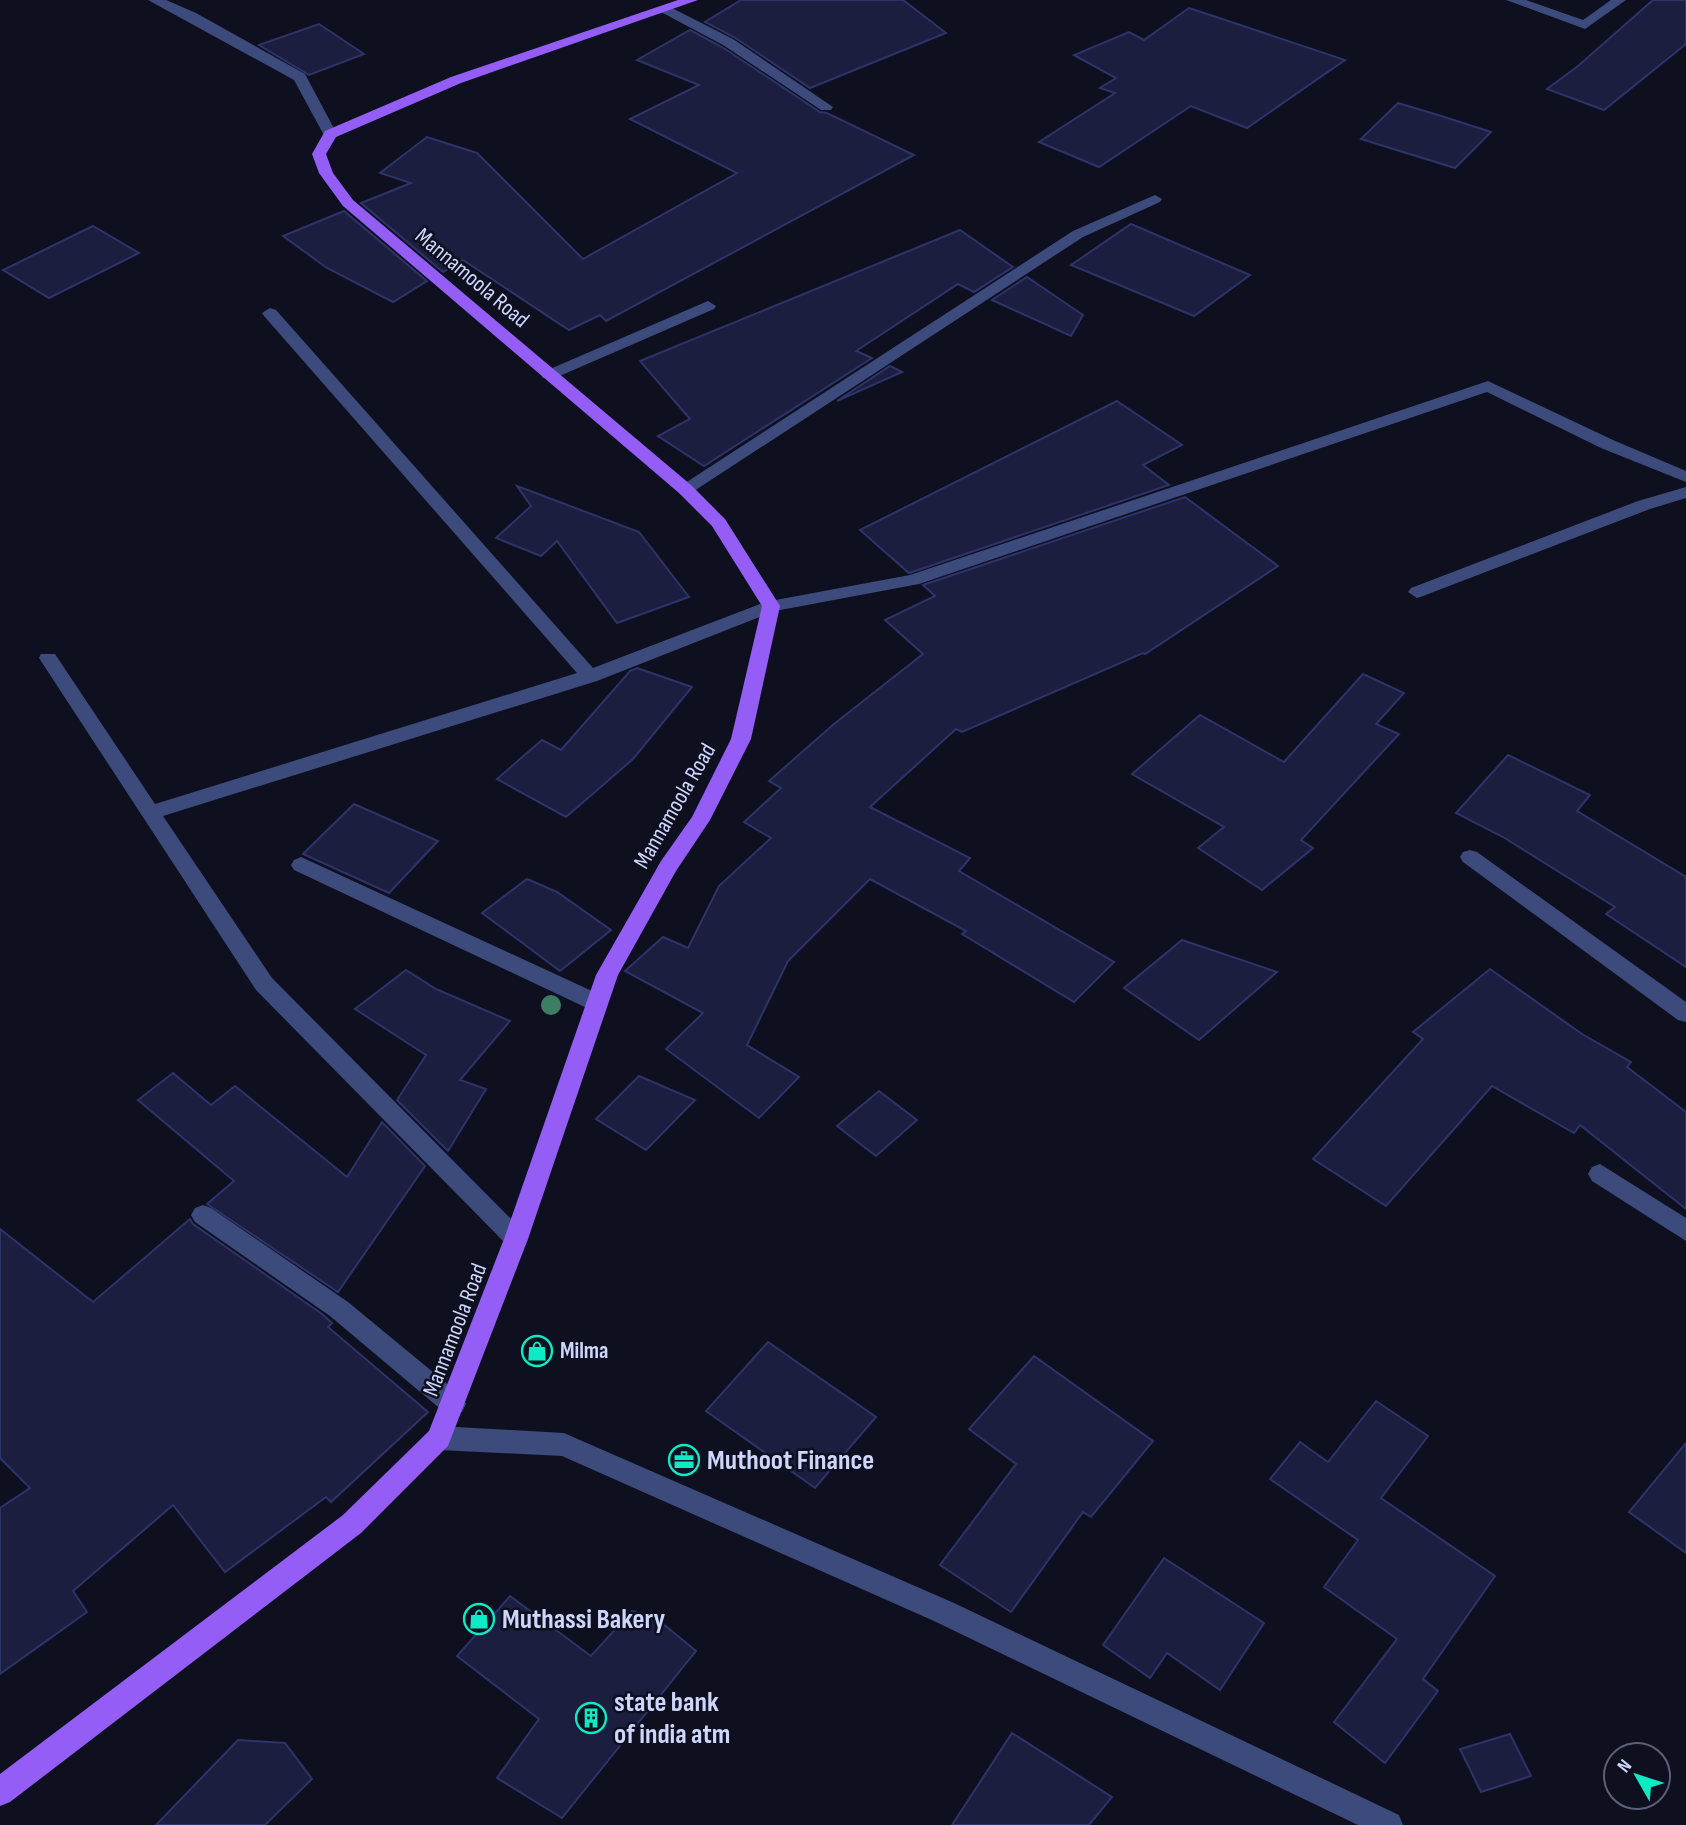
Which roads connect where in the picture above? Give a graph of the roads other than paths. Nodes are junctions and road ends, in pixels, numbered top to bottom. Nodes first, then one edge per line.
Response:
1 (155, 0) edge
2 (691, 0) edge
3 (1513, 0) edge
4 (1619, 0) edge
5 (666, 9) junction
6 (826, 107) dead end
7 (330, 134) junction
8 (1155, 199) dead end
9 (708, 306) dead end
10 (270, 313) dead end
11 (549, 375) junction
12 (1686, 477) edge
13 (685, 489) junction
14 (1686, 492) edge
15 (1417, 592) dead end
16 (771, 606) junction
17 (48, 659) dead end
18 (590, 676) junction
19 (150, 813) junction
20 (1470, 857) dead end
21 (301, 865) dead end
22 (597, 1003) junction
23 (1686, 1014) edge
24 (1600, 1174) dead end
25 (203, 1215) dead end
26 (1686, 1231) edge
27 (516, 1239) junction
28 (453, 1404) junction
29 (439, 1438) junction
30 (0, 1792) edge
31 (1381, 1823) edge

1 - 7 street
2 - 5 main road
3 - 4 street
5 - 6 street
5 - 7 main road
7 - 11 main road, Mannamoola Road
8 - 13 street
9 - 11 street
10 - 18 street
11 - 13 main road, Mannamoola Road
12 - 16 street
13 - 16 main road, Mannamoola Road
14 - 15 street
16 - 18 street
16 - 22 main road, Mannamoola Road
17 - 19 street
18 - 19 street
19 - 27 street
20 - 23 street
21 - 22 street
22 - 27 main road, Mannamoola Road
24 - 26 street
25 - 28 street
27 - 28 main road, Mannamoola Road
28 - 29 main road, Mannamoola Road
29 - 30 main road, Mannamoola Road
29 - 31 street

